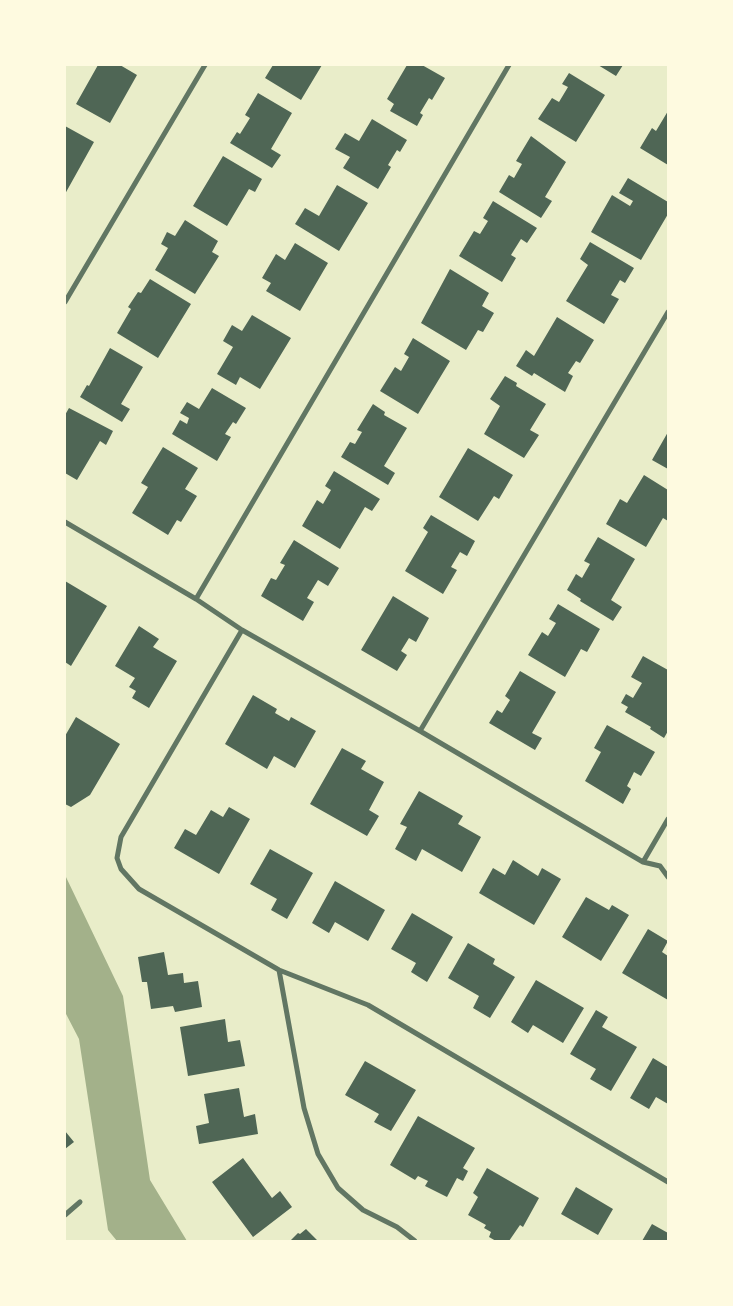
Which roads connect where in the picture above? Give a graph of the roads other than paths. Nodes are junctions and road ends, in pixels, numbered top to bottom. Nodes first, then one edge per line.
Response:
1 (205, 65) edge
2 (509, 65) edge
3 (65, 302) edge
4 (668, 312) edge
5 (65, 522) edge
6 (196, 599) junction
7 (242, 630) junction
8 (420, 731) junction
9 (668, 820) edge
10 (643, 862) junction
11 (668, 877) edge
12 (279, 970) junction
13 (668, 1182) edge
14 (80, 1202) dead end
15 (65, 1215) edge
16 (415, 1241) edge

1 - 3 street
2 - 6 street
4 - 8 street
5 - 6 street
6 - 7 street
7 - 8 street
7 - 12 street
8 - 10 street
9 - 10 street
10 - 11 street
12 - 13 street
12 - 16 street
14 - 15 street

